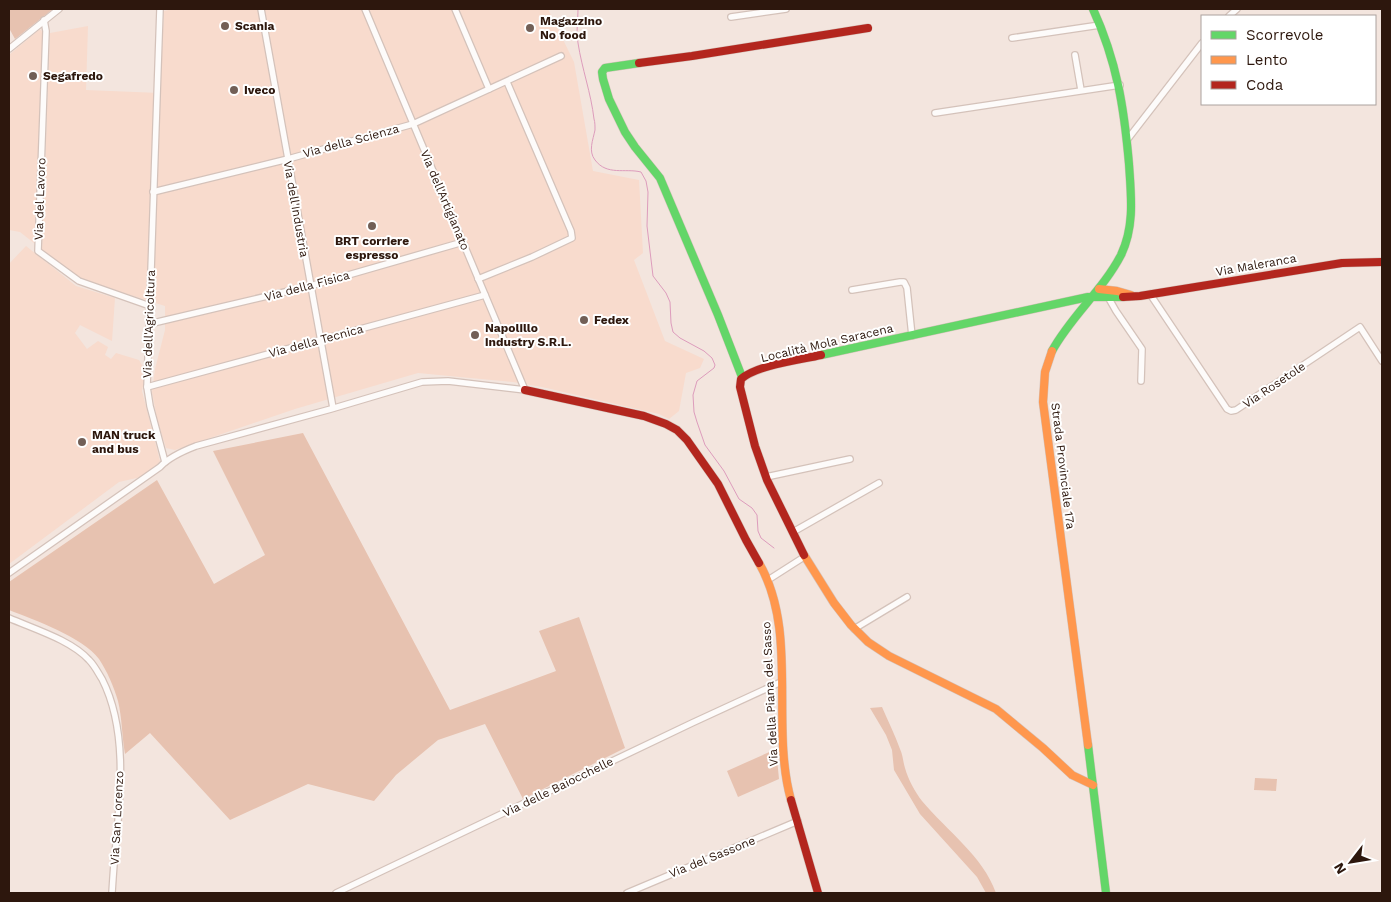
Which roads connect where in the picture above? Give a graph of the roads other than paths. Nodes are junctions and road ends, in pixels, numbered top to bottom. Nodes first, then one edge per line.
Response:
1 (59, 9) edge
2 (160, 9) edge
3 (261, 9) edge
4 (365, 9) edge
5 (455, 9) edge
6 (786, 9) edge
7 (1093, 9) edge
8 (731, 17) dead end
9 (44, 20) junction
10 (1100, 25) junction
11 (868, 28) dead end
12 (1012, 38) dead end
13 (1201, 44) edge
14 (9, 49) edge
15 (1075, 55) dead end
16 (561, 56) dead end
17 (507, 82) junction
18 (1120, 85) junction
19 (489, 89) junction
20 (1081, 90) junction
21 (935, 113) dead end
22 (414, 124) junction
23 (1126, 140) junction
24 (288, 159) junction
25 (153, 192) junction
26 (463, 242) junction
27 (1382, 262) edge
28 (478, 279) junction
29 (310, 286) junction
30 (1099, 289) junction
31 (852, 290) dead end
32 (1150, 294) junction
33 (485, 295) junction
34 (1133, 296) junction
35 (1092, 297) junction
36 (1108, 297) junction
37 (150, 306) junction
38 (150, 324) junction
39 (912, 336) junction
40 (321, 340) junction
41 (1382, 361) edge
42 (742, 377) junction
43 (1142, 381) dead end
44 (147, 387) junction
45 (525, 390) junction
46 (332, 408) junction
47 (850, 458) dead end
48 (165, 462) junction
49 (766, 477) junction
50 (879, 483) dead end
51 (793, 532) junction
52 (804, 557) junction
53 (9, 573) edge
54 (768, 580) junction
55 (907, 597) dead end
56 (9, 618) edge
57 (854, 629) junction
58 (781, 682) junction
59 (1093, 785) junction
60 (798, 821) junction
61 (112, 893) edge
62 (336, 893) edge
63 (627, 893) edge
64 (818, 893) edge
65 (1106, 893) edge

1 - 9 street
2 - 25 street, Via dell'Agricoltura
3 - 24 street, Via dell'Industria
4 - 22 street, Via dell'Artigianato
5 - 19 street
6 - 8 street
7 - 10 street, Strada Provinciale 17a
9 - 14 street
9 - 37 street, Via del Lavoro
10 - 12 street
10 - 18 street, Strada Provinciale 17a
11 - 42 street
13 - 23 street
15 - 20 street
16 - 17 street, Via della Scienza
17 - 19 street, Via della Scienza
17 - 28 street
18 - 20 street
18 - 23 street, Strada Provinciale 17a
19 - 22 street, Via della Scienza
20 - 21 street
22 - 24 street, Via della Scienza
22 - 26 street, Via dell'Artigianato
23 - 30 street, Strada Provinciale 17a
24 - 25 street, Via della Scienza
24 - 29 street, Via dell'Industria
25 - 37 street, Via dell'Agricoltura
26 - 28 street, Via dell'Artigianato
26 - 29 street, Via della Fisica
27 - 32 street, Via Maleranca
28 - 33 street, Via dell'Artigianato
29 - 38 street, Via della Fisica
29 - 40 street, Via dell'Industria
30 - 34 street
30 - 35 street, Strada Provinciale 17a
31 - 39 street
32 - 34 street, Via Maleranca
32 - 41 street, Via Rosetole
33 - 40 street, Via della Tecnica
33 - 45 street, Via dell'Artigianato
34 - 36 street, Via Maleranca
35 - 36 street, Località Mola Saracena
35 - 39 street, Località Mola Saracena
35 - 59 street, Strada Provinciale 17a
36 - 43 street
37 - 38 street, Via dell'Agricoltura
38 - 44 street, Via dell'Agricoltura
39 - 42 street, Località Mola Saracena
40 - 44 street, Via della Tecnica
40 - 46 street, Via dell'Industria
42 - 49 street
44 - 48 street, Via dell'Agricoltura
45 - 46 street
45 - 54 street, Via della Piana del Sasso
46 - 48 street
47 - 49 street
48 - 53 street
49 - 51 street
50 - 51 street
51 - 52 street
52 - 54 street
52 - 57 street
54 - 58 street, Via della Piana del Sasso
55 - 57 street
56 - 61 street, Via San Lorenzo
57 - 59 street
58 - 60 street, Via della Piana del Sasso
58 - 62 street, Via delle Baiocchelle
59 - 65 street, Strada Provinciale 17a
60 - 63 street, Via del Sassone
60 - 64 street, Via della Piana del Sasso

